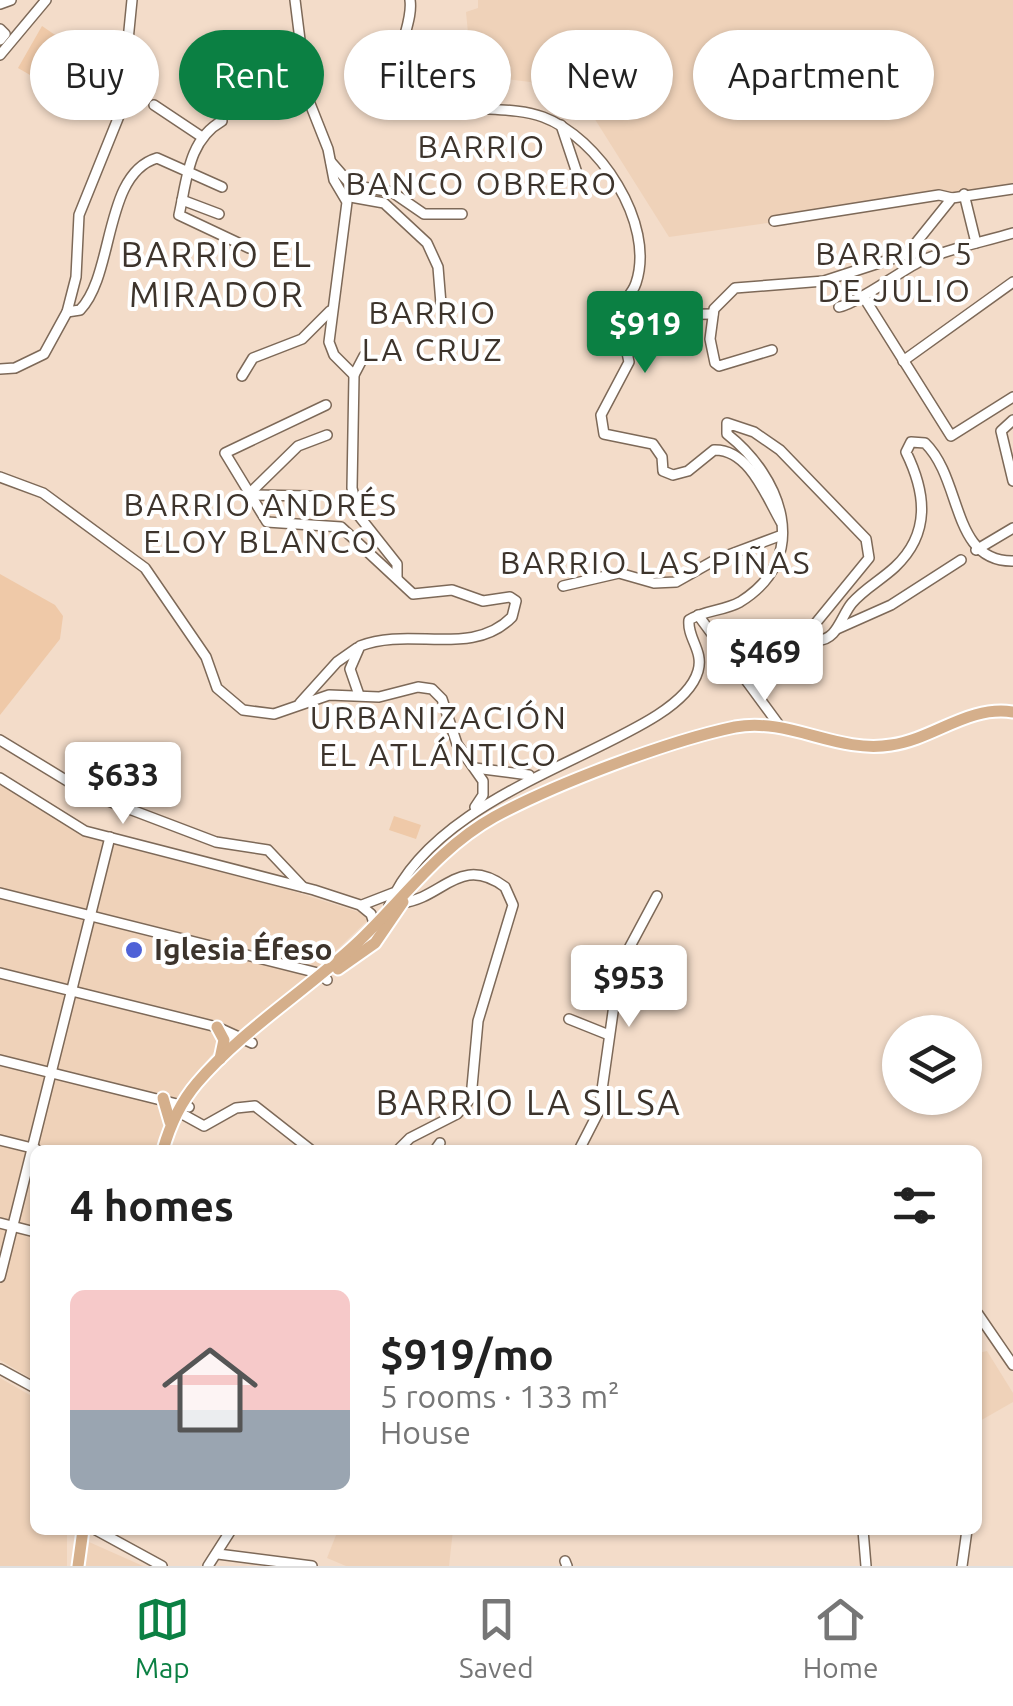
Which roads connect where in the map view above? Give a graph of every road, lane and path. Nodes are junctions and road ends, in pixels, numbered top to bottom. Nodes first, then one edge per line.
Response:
1 (11, 0) edge
2 (46, 0) edge
3 (132, 0) edge
4 (295, 0) edge
5 (410, 0) edge
6 (0, 4) edge
7 (0, 29) edge
8 (0, 40) edge
9 (0, 54) edge
10 (159, 109) edge
11 (222, 121) dead end
12 (561, 125) junction
13 (202, 138) junction
14 (331, 162) junction
15 (187, 170) junction
16 (581, 185) dead end
17 (222, 187) dead end
18 (1013, 189) edge
19 (964, 194) junction
20 (345, 196) junction
21 (952, 198) junction
22 (182, 200) junction
23 (219, 214) dead end
24 (462, 214) dead end
25 (774, 221) dead end
26 (1013, 233) edge
27 (976, 244) junction
28 (250, 248) dead end
29 (907, 254) junction
30 (926, 259) junction
31 (877, 265) junction
32 (884, 280) junction
33 (1013, 282) edge
34 (863, 296) junction
35 (440, 304) dead end
36 (839, 308) dead end
37 (332, 309) junction
38 (67, 312) junction
39 (712, 314) junction
40 (648, 315) dead end
41 (772, 350) dead end
42 (364, 356) dead end
43 (903, 360) junction
44 (0, 369) edge
45 (354, 375) junction
46 (242, 376) dead end
47 (1009, 400) edge
48 (326, 405) dead end
49 (1013, 418) edge
50 (327, 435) dead end
51 (0, 477) edge
52 (1013, 481) edge
53 (252, 494) junction
54 (311, 496) dead end
55 (1013, 528) edge
56 (782, 530) junction
57 (976, 550) junction
58 (961, 560) dead end
59 (1013, 562) edge
60 (397, 577) junction
61 (562, 586) dead end
62 (698, 615) junction
63 (837, 629) junction
64 (358, 648) junction
65 (359, 695) junction
66 (294, 708) junction
67 (1013, 712) edge
68 (778, 725) junction
69 (0, 740) edge
70 (474, 768) junction
71 (536, 774) junction
72 (0, 778) edge
73 (462, 819) junction
74 (110, 837) junction
75 (277, 855) junction
76 (258, 876) junction
77 (303, 886) junction
78 (409, 886) junction
79 (395, 891) junction
80 (0, 893) edge
81 (657, 896) dead end
82 (402, 903) junction
83 (360, 905) junction
84 (386, 914) junction
85 (92, 916) junction
86 (375, 926) junction
87 (375, 943) junction
88 (338, 969) junction
89 (0, 973) edge
90 (324, 977) junction
91 (74, 992) junction
92 (569, 1019) dead end
93 (217, 1027) junction
94 (609, 1034) junction
95 (250, 1041) junction
96 (0, 1060) edge
97 (215, 1068) junction
98 (53, 1073) junction
99 (163, 1098) junction
100 (185, 1108) junction
101 (168, 1132) junction
102 (0, 1140) edge
103 (37, 1145) edge
104 (167, 1145) edge
105 (169, 1145) edge
106 (304, 1145) edge
107 (403, 1145) edge
108 (582, 1145) edge
109 (30, 1148) edge
110 (30, 1170) edge
111 (0, 1222) edge
112 (14, 1226) junction
113 (30, 1231) edge
114 (0, 1278) edge
115 (982, 1320) edge
116 (1013, 1364) edge
117 (0, 1368) edge
118 (30, 1385) edge
119 (81, 1535) edge
120 (105, 1535) edge
121 (228, 1535) edge
122 (863, 1535) edge
123 (967, 1535) edge
124 (218, 1554) junction
125 (78, 1566) edge
126 (162, 1566) edge
127 (208, 1566) edge
128 (312, 1566) edge
129 (866, 1566) edge
130 (962, 1566) edge

1 - 6 street
2 - 9 street
3 - 38 street
4 - 14 street
5 - 12 street
7 - 8 street
10 - 13 street
11 - 13 street
12 - 16 street
12 - 56 street
13 - 15 street
14 - 20 street
14 - 24 street
15 - 17 street
15 - 22 street
15 - 38 street
18 - 19 street
19 - 21 street
19 - 27 street
20 - 35 street
20 - 37 street
21 - 25 street
21 - 29 street
22 - 23 street
22 - 28 street
26 - 27 street
27 - 30 street
29 - 30 street
29 - 31 street
30 - 32 street
31 - 32 street
31 - 39 street
32 - 34 street
33 - 43 street
34 - 36 street
34 - 43 street
37 - 45 street
37 - 46 street
38 - 44 street
39 - 40 street
39 - 41 street
42 - 45 street
43 - 47 street
45 - 60 street
47 - 49 street
48 - 53 street
49 - 52 street
50 - 53 street
51 - 66 street
53 - 54 street
53 - 60 street
55 - 57 street
56 - 61 street
56 - 62 street
56 - 63 street
57 - 59 street
57 - 63 street
58 - 63 street
60 - 64 street
62 - 68 street
62 - 71 street
64 - 65 street
64 - 66 street
65 - 66 street
65 - 70 street
67 - 68 main road
68 - 78 main road
69 - 75 street
70 - 71 street
70 - 73 street
71 - 73 street
72 - 74 street
73 - 79 street
74 - 76 street
74 - 85 street
75 - 76 street
75 - 77 street
76 - 77 street
77 - 83 street
78 - 82 main road
78 - 84 main road
79 - 83 street
79 - 84 street
80 - 85 street
81 - 94 street
82 - 87 main road
82 - 107 street
83 - 86 street
84 - 86 main road
84 - 87 main road
85 - 90 street
85 - 91 street
86 - 88 main road
86 - 90 main road
87 - 88 main road
88 - 90 main road
89 - 91 street
90 - 95 main road
91 - 93 street
91 - 98 street
92 - 94 street
93 - 95 street
93 - 97 main road
94 - 108 street
95 - 97 main road
96 - 98 street
97 - 100 main road
98 - 99 street
98 - 103 street
99 - 100 street
99 - 101 main road
100 - 101 main road
100 - 105 main road
100 - 106 street
101 - 104 main road
102 - 109 street
110 - 112 street
111 - 112 street
112 - 113 street
112 - 114 street
115 - 116 street
117 - 118 street
119 - 125 main road
120 - 126 street
121 - 124 street
122 - 129 street
123 - 130 street
124 - 127 street
124 - 128 street

